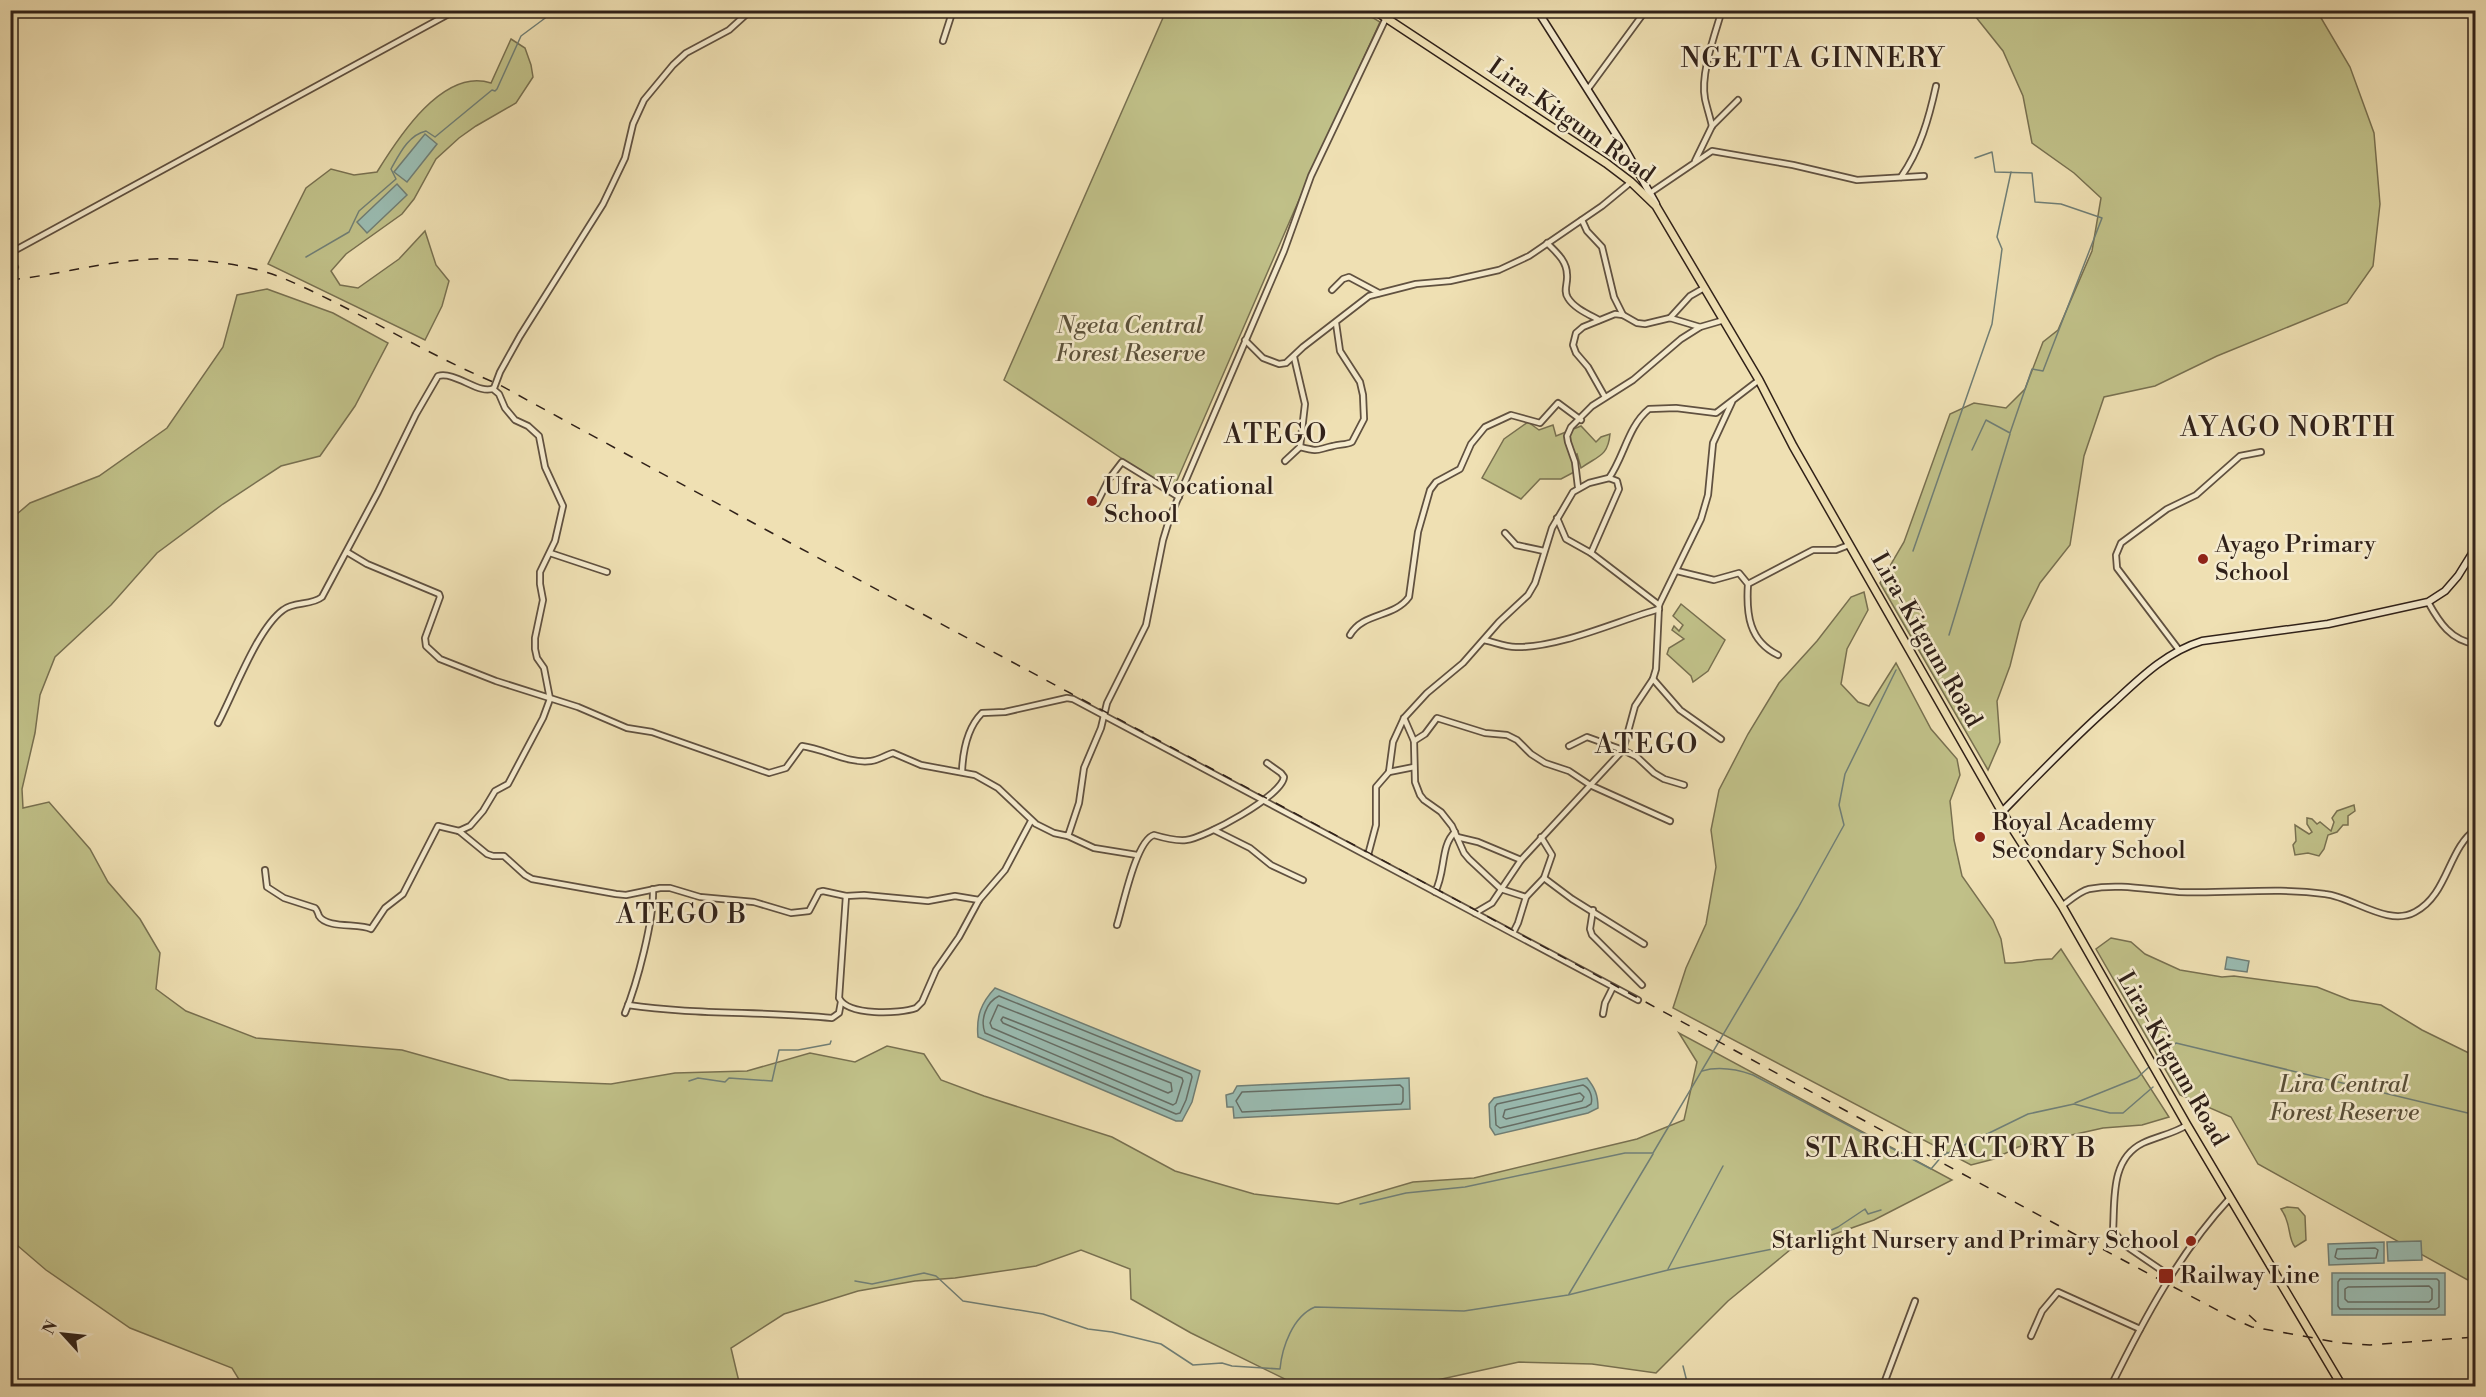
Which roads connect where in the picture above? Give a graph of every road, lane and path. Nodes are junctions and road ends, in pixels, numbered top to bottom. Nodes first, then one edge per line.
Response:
1 (456, 10) edge
2 (751, 10) edge
3 (953, 10) edge
4 (1374, 10) edge
5 (1537, 10) edge
6 (1646, 10) edge
7 (1722, 10) edge
8 (1386, 18) junction
9 (943, 41) dead end
10 (1936, 86) dead end
11 (1588, 89) junction
12 (1738, 100) dead end
13 (1712, 126) junction
14 (1694, 163) junction
15 (1924, 176) dead end
16 (1901, 177) junction
17 (1631, 182) junction
18 (1650, 193) junction
19 (1656, 206) junction
20 (1582, 220) junction
21 (1547, 243) junction
22 (10, 253) edge
23 (10, 261) edge
24 (10, 278) edge
25 (1704, 288) junction
26 (1332, 290) dead end
27 (1379, 294) junction
28 (1623, 315) junction
29 (1670, 318) junction
30 (1599, 320) junction
31 (1725, 320) junction
32 (1336, 324) junction
33 (1700, 327) junction
34 (1245, 340) junction
35 (1294, 357) junction
36 (1759, 380) junction
37 (493, 389) junction
38 (1605, 397) junction
39 (1732, 402) junction
40 (1581, 420) junction
41 (1300, 447) junction
42 (2262, 452) dead end
43 (1285, 461) dead end
44 (1609, 478) junction
45 (1578, 488) junction
46 (1179, 497) junction
47 (1097, 503) dead end
48 (1557, 518) junction
49 (1505, 533) dead end
50 (1849, 545) junction
51 (2475, 547) edge
52 (1544, 551) junction
53 (347, 552) junction
54 (550, 553) junction
55 (1590, 553) junction
56 (1677, 571) junction
57 (607, 572) dead end
58 (1748, 584) junction
59 (2428, 602) junction
60 (1659, 607) junction
61 (1350, 635) dead end
62 (1484, 639) junction
63 (2475, 644) edge
64 (2179, 650) junction
65 (1778, 655) dead end
66 (1653, 679) junction
67 (550, 699) junction
68 (1105, 714) junction
69 (1404, 718) junction
70 (218, 723) dead end
71 (1720, 740) dead end
72 (1414, 741) junction
73 (1569, 746) dead end
74 (1623, 750) junction
75 (1267, 763) dead end
76 (1414, 767) junction
77 (962, 771) junction
78 (1389, 772) junction
79 (1684, 784) dead end
80 (1590, 785) junction
81 (1266, 801) junction
82 (2002, 812) junction
83 (1031, 821) junction
84 (1670, 821) dead end
85 (2475, 829) edge
86 (1214, 830) junction
87 (459, 831) junction
88 (1456, 834) junction
89 (1068, 836) junction
90 (1541, 837) junction
91 (1137, 855) junction
92 (1368, 855) junction
93 (1521, 861) junction
94 (265, 870) dead end
95 (1544, 878) junction
96 (1303, 880) dead end
97 (653, 889) junction
98 (1501, 889) junction
99 (1435, 892) junction
100 (846, 896) junction
101 (1526, 897) junction
102 (979, 900) junction
103 (2062, 906) junction
104 (1593, 910) junction
105 (1475, 913) junction
106 (1117, 925) dead end
107 (1513, 933) junction
108 (1644, 944) dead end
109 (1642, 985) dead end
110 (1613, 987) junction
111 (1638, 1000) dead end
112 (841, 1002) junction
113 (628, 1005) junction
114 (625, 1013) dead end
115 (1603, 1014) dead end
116 (2187, 1125) junction
117 (2230, 1198) junction
118 (2170, 1276) junction
119 (1915, 1301) dead end
120 (2140, 1329) junction
121 (2031, 1335) dead end
122 (1883, 1386) edge
123 (2111, 1386) edge
124 (2342, 1386) edge

1 - 22 street
2 - 37 street
3 - 9 street
4 - 8 main road, Lira-Kitgum Road
5 - 11 street
6 - 11 street
7 - 13 street
8 - 17 main road, Lira-Kitgum Road
8 - 34 street
10 - 16 street
11 - 18 street
12 - 13 street
13 - 14 street
14 - 16 street
14 - 18 street
15 - 16 street
17 - 19 main road, Lira-Kitgum Road
17 - 20 street
18 - 19 street
19 - 25 main road, Lira-Kitgum Road
20 - 21 street
20 - 28 street
21 - 27 street
21 - 30 street
23 - 24 street
25 - 29 street
25 - 31 main road, Lira-Kitgum Road
26 - 27 street
27 - 32 street
28 - 29 street
28 - 30 street
29 - 33 street
30 - 38 street
31 - 33 street
31 - 36 main road, Lira-Kitgum Road
32 - 35 street
32 - 41 street
33 - 38 street
34 - 35 street
34 - 46 street
35 - 41 street
36 - 39 street
36 - 50 main road, Lira-Kitgum Road
37 - 53 street
37 - 54 street
38 - 40 street
39 - 44 street
39 - 56 street
40 - 45 street
40 - 61 street
41 - 43 street
42 - 64 street
44 - 45 street
44 - 55 street
45 - 48 street
46 - 47 street
46 - 68 street
48 - 52 street
48 - 55 street
49 - 52 street
50 - 58 street
50 - 82 main road, Lira-Kitgum Road
51 - 59 street
52 - 62 street
53 - 67 street
53 - 70 street
54 - 57 street
54 - 67 street
55 - 60 street
56 - 58 street
56 - 60 street
58 - 65 street
59 - 63 street
59 - 64 street
60 - 62 street
60 - 66 street
62 - 69 street
64 - 82 street
66 - 71 street
66 - 74 street
67 - 77 street
67 - 87 street
68 - 77 street
68 - 81 street
68 - 89 street
69 - 72 street
69 - 78 street
72 - 76 street
72 - 80 street
73 - 74 street
74 - 79 street
74 - 80 street
75 - 81 street
76 - 78 street
76 - 88 street
77 - 83 street
78 - 92 street
80 - 84 street
80 - 90 street
81 - 86 street
81 - 92 street
82 - 103 main road, Lira-Kitgum Road
83 - 89 street
83 - 102 street
85 - 103 street
86 - 91 street
86 - 96 street
87 - 94 street
87 - 97 street
88 - 93 street
88 - 98 street
88 - 99 street
89 - 91 street
90 - 93 street
90 - 95 street
91 - 106 street
92 - 99 street
93 - 98 street
95 - 101 street
95 - 104 street
97 - 100 street
97 - 113 street
98 - 101 street
98 - 105 street
99 - 105 street
100 - 102 street
100 - 112 street
101 - 107 street
102 - 112 street
103 - 116 main road, Lira-Kitgum Road
104 - 108 street
104 - 109 street
105 - 107 street
107 - 110 street
110 - 111 street
110 - 115 street
112 - 113 street
113 - 114 street
116 - 117 main road, Lira-Kitgum Road
116 - 118 street
117 - 118 street
117 - 124 main road, Lira-Kitgum Road
118 - 120 street
119 - 122 street
120 - 121 street
120 - 123 street

